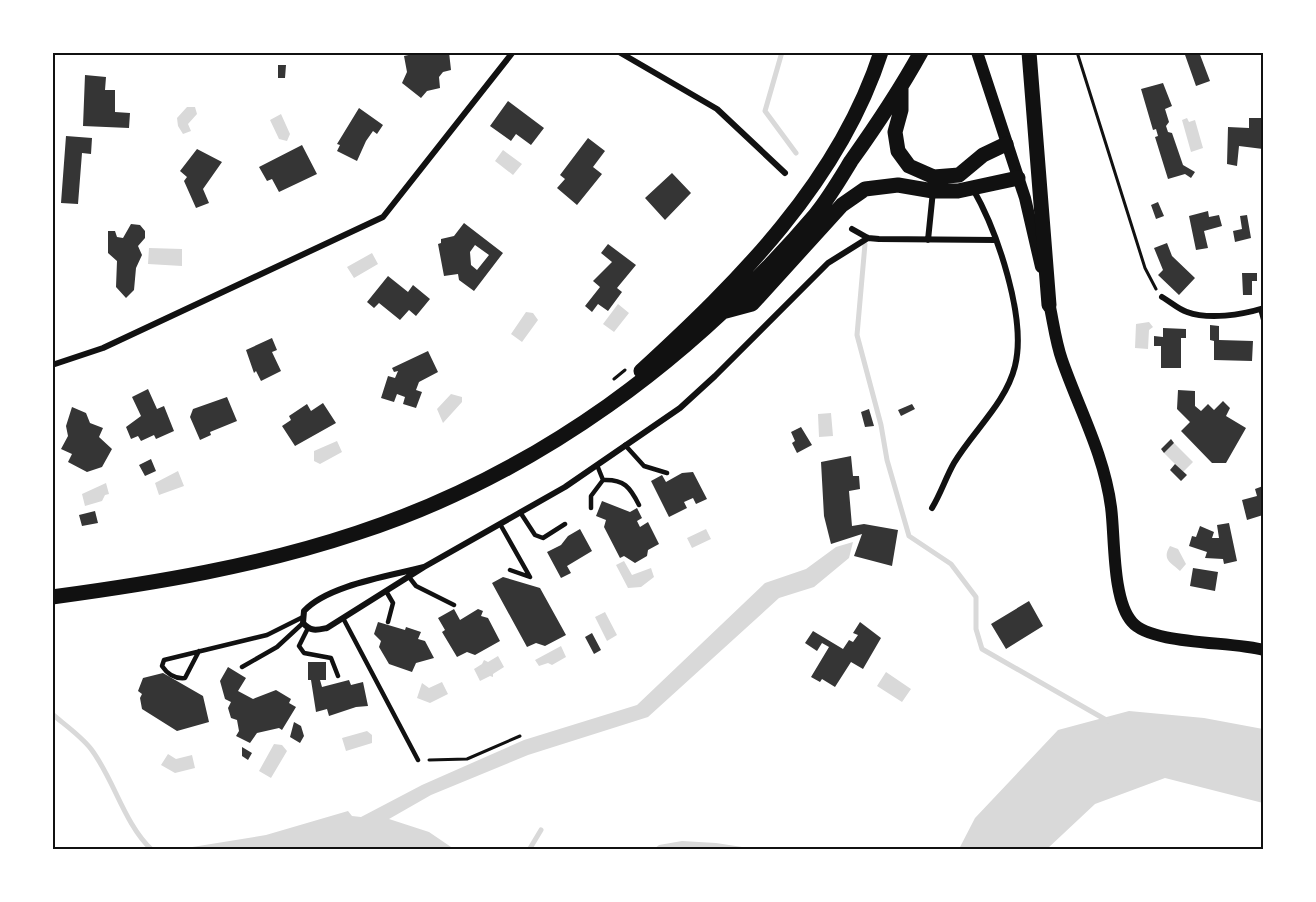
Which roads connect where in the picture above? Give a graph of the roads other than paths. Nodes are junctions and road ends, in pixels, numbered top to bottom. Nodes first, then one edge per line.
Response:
1 (513, 52) edge
2 (619, 52) edge
3 (881, 52) edge
4 (921, 52) edge
5 (977, 52) edge
6 (1029, 52) edge
7 (901, 88) junction
8 (1006, 144) junction
9 (785, 173) dead end
10 (959, 175) junction
11 (1018, 178) junction
12 (933, 184) junction
13 (973, 189) junction
14 (852, 229) dead end
15 (868, 238) junction
16 (928, 240) junction
17 (995, 240) junction
18 (1162, 297) road end
19 (1049, 306) junction
20 (1262, 309) edge
21 (726, 310) junction
22 (1263, 320) edge
23 (52, 364) edge
24 (584, 424) junction
25 (625, 446) junction
26 (597, 465) junction
27 (667, 472) dead end
28 (603, 480) junction
29 (639, 505) dead end
30 (591, 508) dead end
31 (932, 508) dead end
32 (520, 512) junction
33 (500, 524) junction
34 (565, 524) dead end
35 (424, 567) junction
36 (510, 570) dead end
37 (409, 577) junction
38 (386, 591) junction
39 (52, 597) edge
40 (454, 604) dead end
41 (343, 618) junction
42 (388, 622) dead end
43 (305, 623) junction
44 (1263, 650) edge
45 (199, 651) junction
46 (242, 666) dead end
47 (338, 676) dead end
48 (418, 760) road end

1 - 23 street
2 - 9 street
3 - 24 main road
4 - 7 main road
5 - 8 main road
6 - 19 main road
7 - 12 main road
7 - 21 main road
8 - 10 main road
8 - 11 main road
10 - 12 main road
10 - 13 main road
11 - 13 main road
11 - 19 main road
12 - 13 main road
12 - 16 street
12 - 21 main road
13 - 17 street
14 - 15 street
15 - 16 street
15 - 25 street
16 - 17 street
17 - 31 street
18 - 20 street
19 - 44 main road
20 - 22 street
21 - 24 main road
24 - 39 main road
25 - 26 street
25 - 27 lane
26 - 28 lane
26 - 32 street
28 - 29 lane
28 - 30 lane
32 - 33 street
32 - 34 lane
33 - 35 street
33 - 36 lane
35 - 37 street
35 - 43 street
37 - 38 street
37 - 40 lane
38 - 41 street
38 - 42 lane
41 - 43 street
41 - 48 lane
43 - 45 lane
43 - 46 lane
43 - 47 lane
45 - 45 lane

